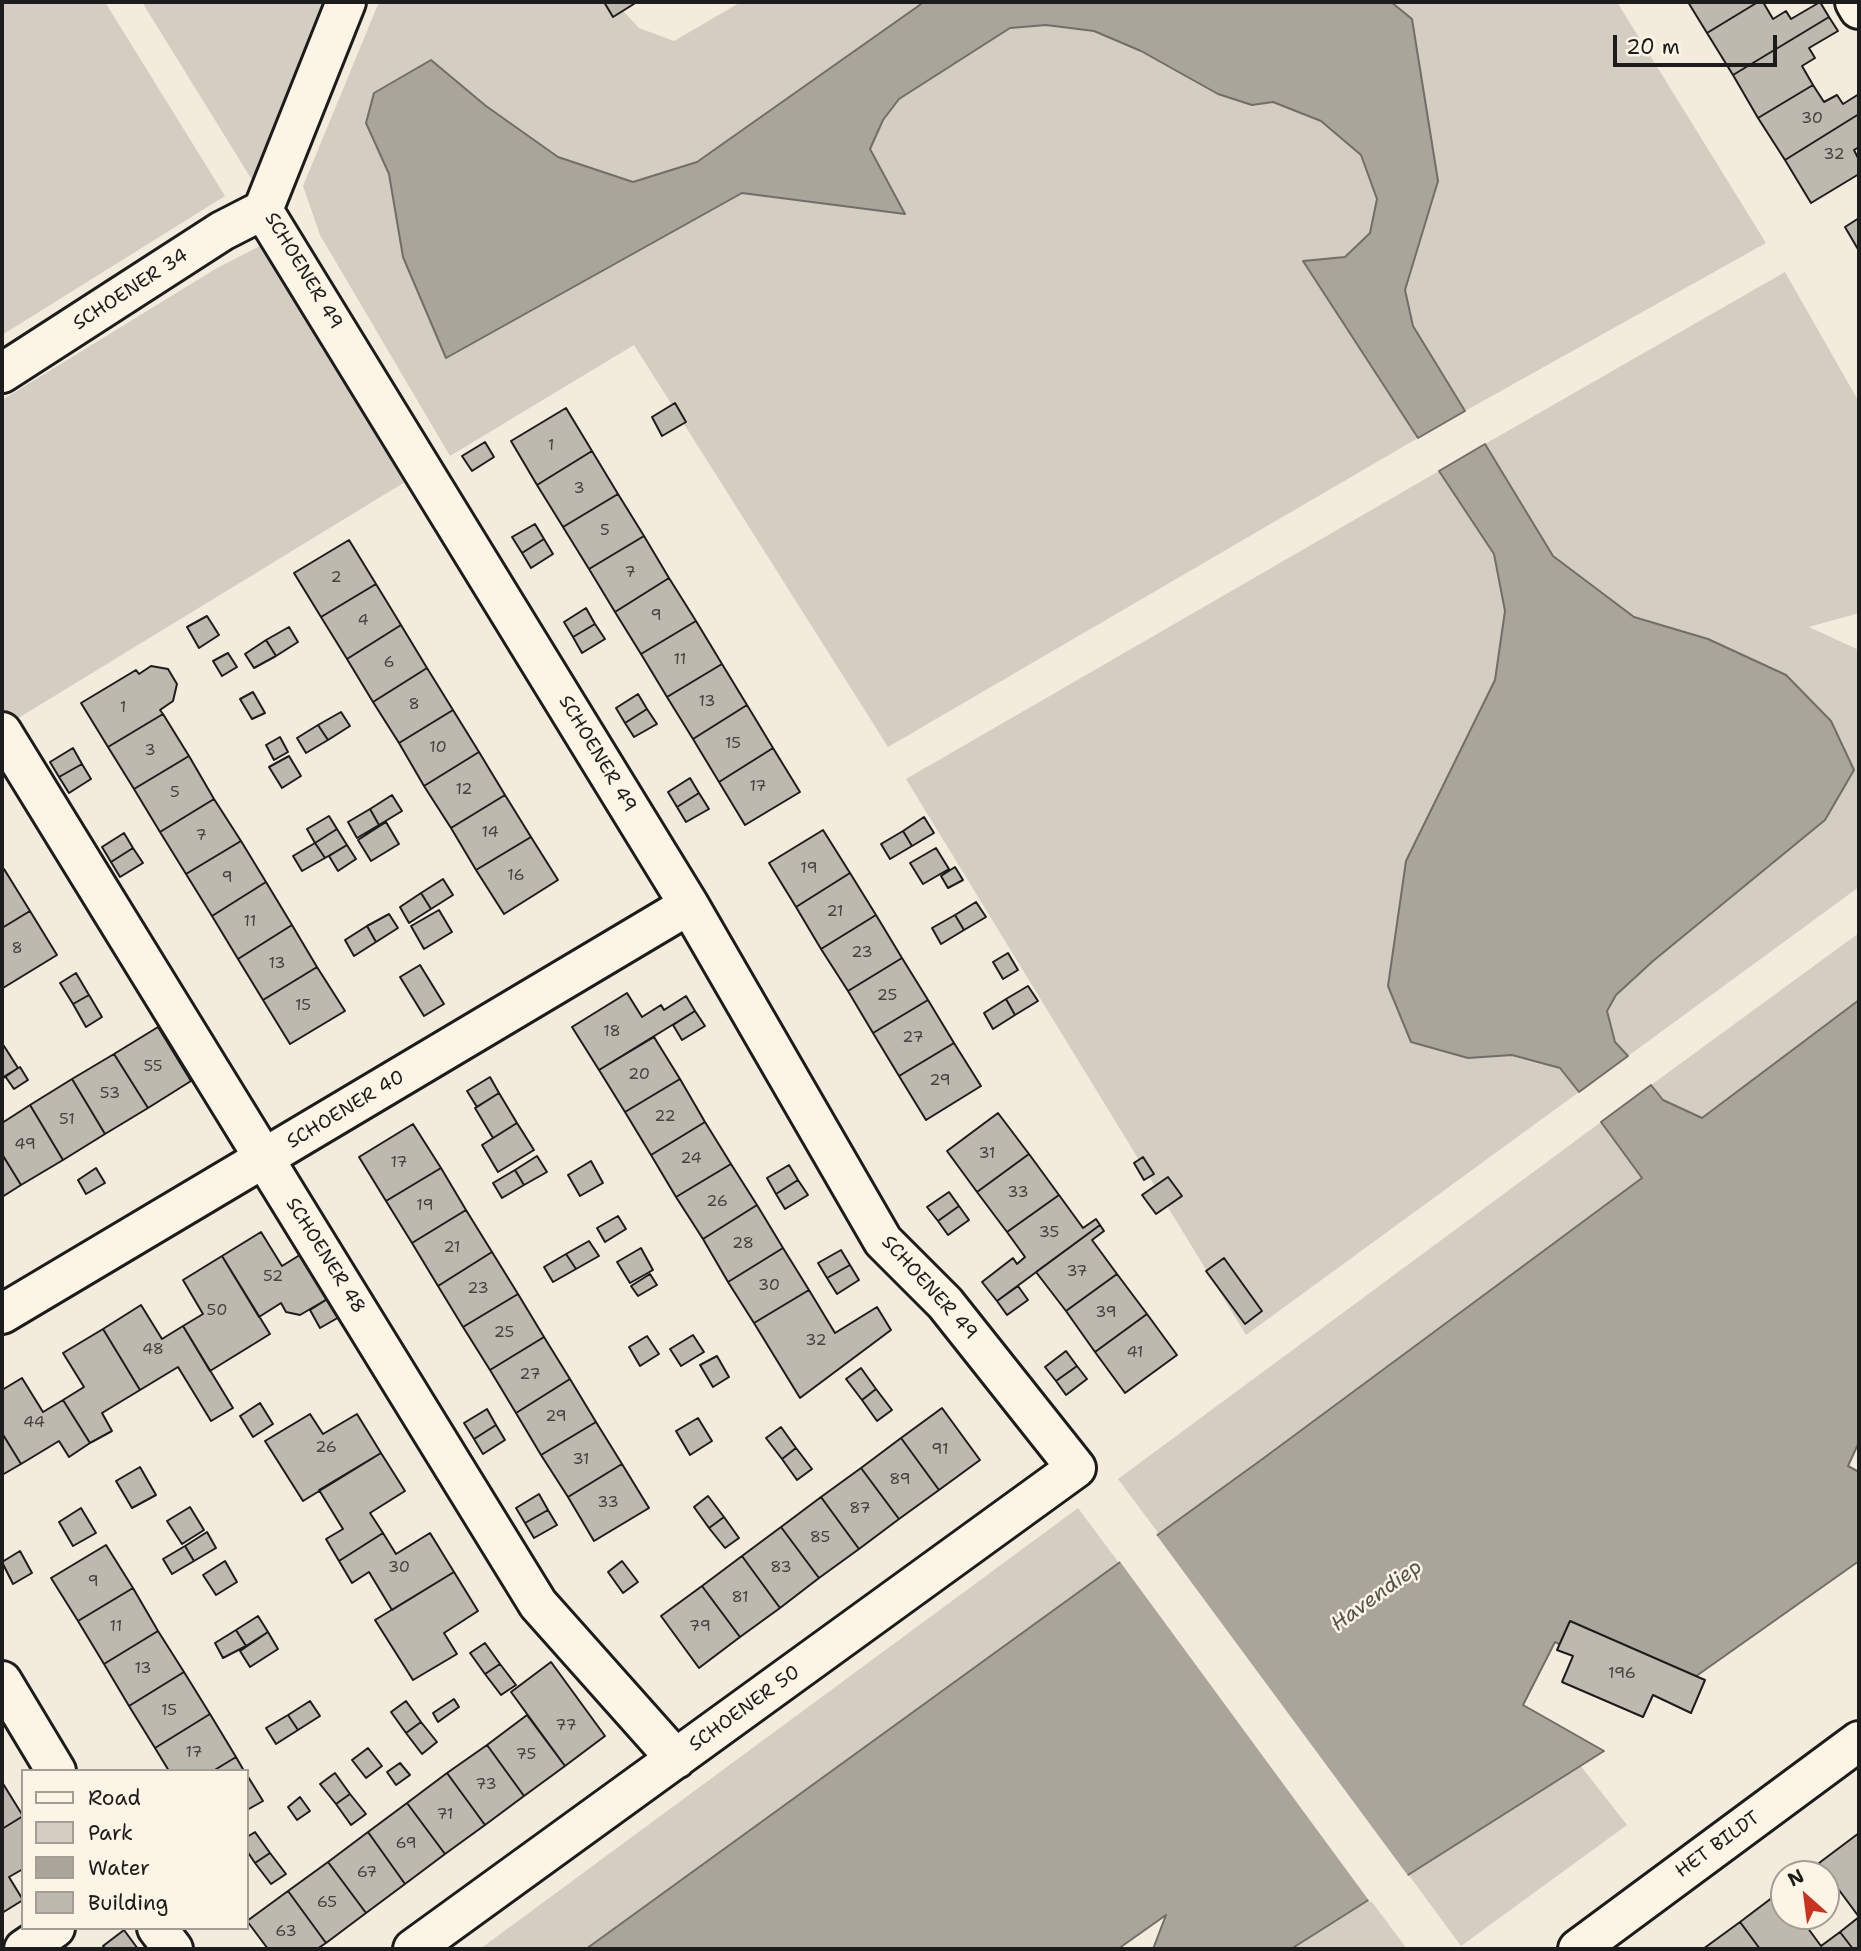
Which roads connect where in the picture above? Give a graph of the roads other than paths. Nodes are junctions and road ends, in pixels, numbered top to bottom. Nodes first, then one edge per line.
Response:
1 (346, 2) edge
2 (1855, 2) edge
3 (1859, 9) edge
4 (263, 210) junction
5 (2, 373) edge
6 (2, 732) edge
7 (689, 905) junction
8 (265, 1158) junction
9 (2, 1314) edge
10 (1076, 1468) joint
11 (2, 1681) edge
12 (1859, 1741) edge
13 (676, 1759) junction
14 (55, 1769) edge
15 (52, 1930) edge
16 (159, 1930) edge
17 (24, 1949) edge
18 (173, 1949) edge
19 (412, 1949) edge
20 (1578, 1949) edge

1 - 4 street, SCHOENER 49
2 - 3 street
4 - 5 street, SCHOENER 34
4 - 7 street, SCHOENER 49
6 - 8 street, SCHOENER 48
7 - 8 street, SCHOENER 40
7 - 10 street, SCHOENER 49
8 - 9 street, SCHOENER 40
8 - 13 street, SCHOENER 48
10 - 13 street, SCHOENER 50
11 - 14 street
12 - 20 street, HET BILDT
13 - 19 street, SCHOENER 50
15 - 17 street
16 - 18 street

